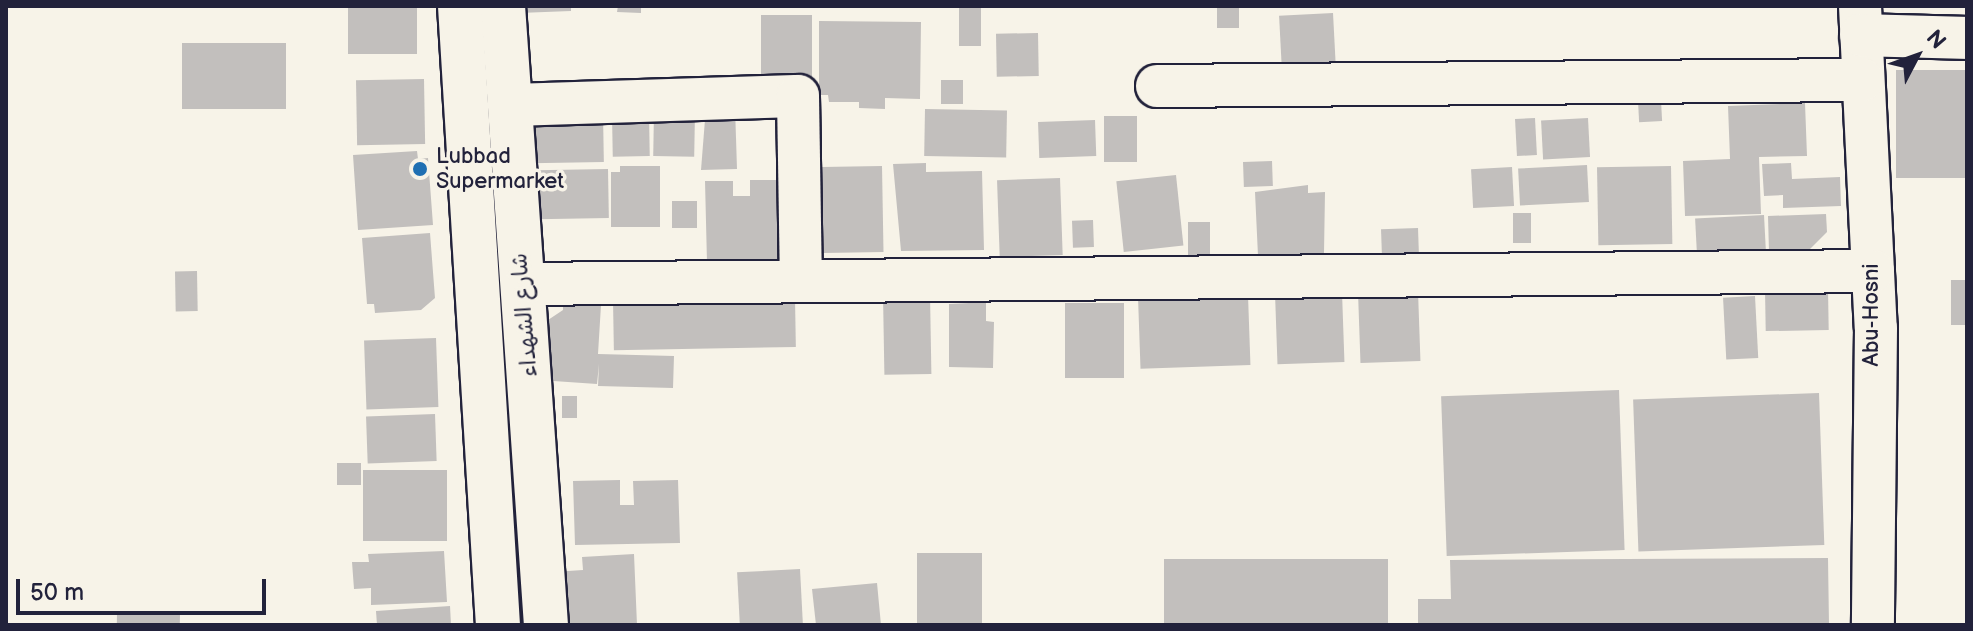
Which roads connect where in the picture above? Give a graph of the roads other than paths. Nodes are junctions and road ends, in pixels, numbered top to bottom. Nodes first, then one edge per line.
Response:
1 (460, 6) edge
2 (503, 6) edge
3 (1861, 20) edge
4 (1967, 38) edge
5 (1863, 80) junction
6 (1157, 86) dead end
7 (510, 105) junction
8 (1873, 271) junction
9 (801, 279) junction
10 (522, 284) junction
11 (498, 625) edge
12 (546, 625) edge
13 (1873, 625) edge

1 - 11 main road, شارع الشهداء
2 - 7 main road, شارع الشهداء
3 - 4 street
3 - 5 street, Abu-Hosni
5 - 6 street
5 - 8 street, Abu-Hosni
7 - 9 street
7 - 10 main road, شارع الشهداء
8 - 9 street
8 - 13 street, Abu-Hosni
9 - 10 street
10 - 12 main road, شارع الشهداء

